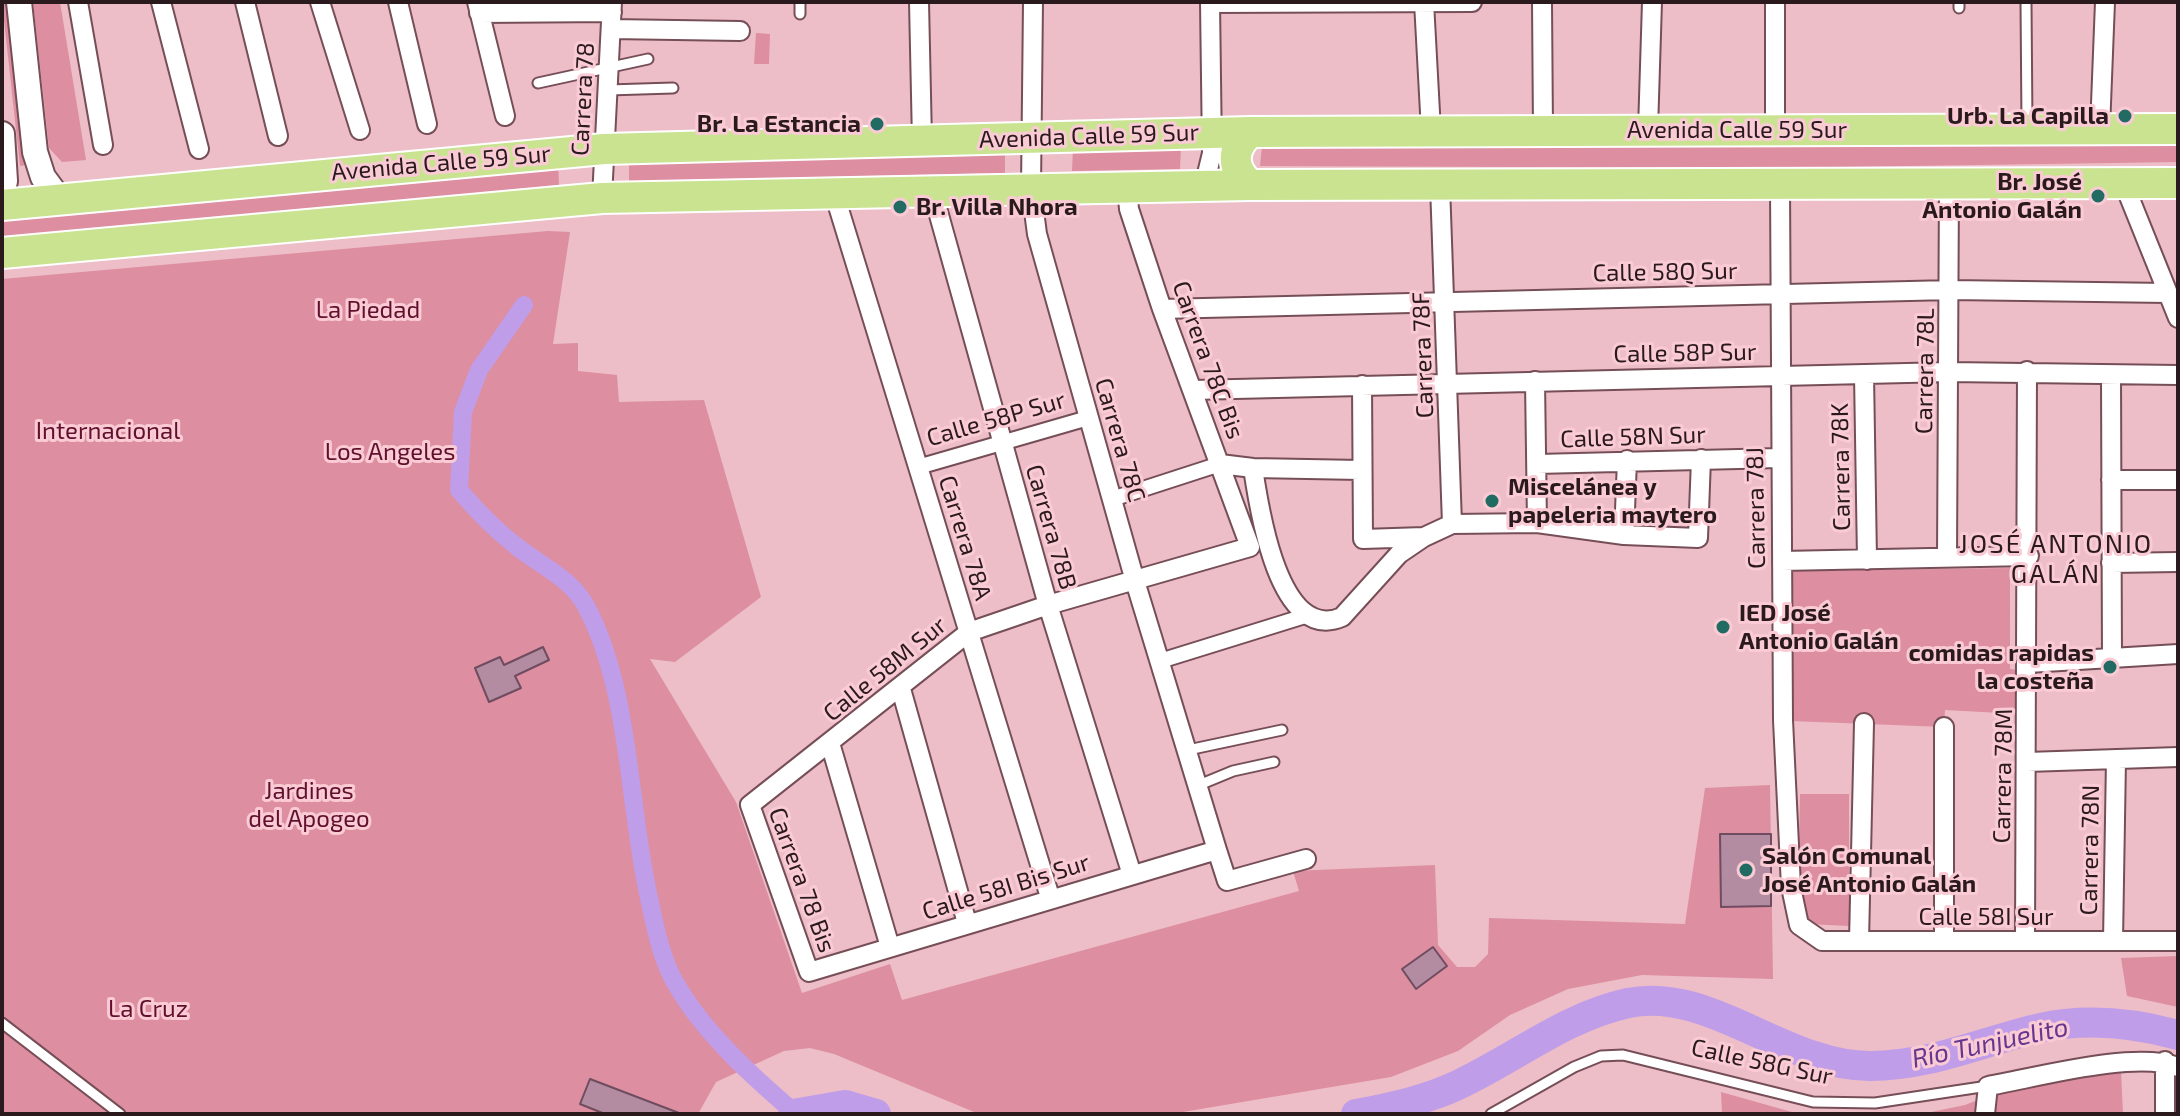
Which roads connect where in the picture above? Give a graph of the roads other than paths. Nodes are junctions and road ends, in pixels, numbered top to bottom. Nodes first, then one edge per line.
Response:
1 (19, 2) edge
2 (78, 2) edge
3 (161, 2) edge
4 (245, 2) edge
5 (320, 2) edge
6 (398, 2) edge
7 (800, 2) edge
8 (919, 2) edge
9 (1033, 2) edge
10 (1210, 2) edge
11 (1424, 2) edge
12 (1472, 2) edge
13 (1542, 2) edge
14 (1652, 2) edge
15 (1775, 2) edge
16 (2026, 2) edge
17 (2105, 2) edge
18 (478, 7) edge
19 (800, 14) dead end
20 (612, 15) edge
21 (740, 31) dead end
22 (648, 59) dead end
23 (609, 69) junction
24 (538, 83) dead end
25 (673, 88) dead end
26 (608, 90) junction
27 (505, 116) dead end
28 (427, 124) dead end
29 (1775, 129) junction
30 (2027, 129) junction
31 (2100, 129) junction
32 (2178, 129) edge
33 (360, 130) dead end
34 (1648, 130) junction
35 (1431, 131) junction
36 (1543, 131) junction
37 (1250, 132) junction
38 (1212, 133) junction
39 (2, 134) edge
40 (278, 136) dead end
41 (1031, 138) junction
42 (922, 141) junction
43 (103, 145) dead end
44 (199, 149) dead end
45 (604, 149) junction
46 (2124, 184) junction
47 (2175, 184) edge
48 (1250, 185) junction
49 (1440, 185) junction
50 (1780, 185) junction
51 (1204, 186) junction
52 (1949, 186) junction
53 (1127, 187) junction
54 (1031, 188) junction
55 (932, 190) junction
56 (834, 193) junction
57 (2, 195) edge
58 (602, 198) junction
59 (60, 200) junction
60 (2, 205) edge
61 (2, 253) edge
62 (1951, 290) junction
63 (2168, 293) junction
64 (1778, 294) junction
65 (1445, 301) junction
66 (1162, 309) junction
67 (2178, 318) edge
68 (2027, 371) junction
69 (1949, 372) junction
70 (1779, 374) junction
71 (1864, 374) junction
72 (2178, 375) edge
73 (2111, 376) junction
74 (1535, 381) junction
75 (1448, 382) junction
76 (1362, 385) junction
77 (1193, 390) junction
78 (1088, 418) junction
79 (1003, 443) junction
80 (1779, 458) junction
81 (1701, 459) junction
82 (1627, 460) junction
83 (1220, 464) junction
84 (1537, 464) junction
85 (918, 467) junction
86 (1253, 468) junction
87 (1361, 470) junction
88 (2111, 480) junction
89 (2178, 480) edge
90 (1112, 499) junction
91 (1250, 516) junction
92 (1537, 523) junction
93 (1452, 524) junction
94 (1624, 535) junction
95 (1424, 537) junction
96 (1250, 547) joint
97 (2029, 556) junction
98 (1947, 557) junction
99 (1867, 560) junction
100 (1782, 561) junction
101 (2178, 562) edge
102 (2111, 563) junction
103 (1135, 581) junction
104 (1048, 605) junction
105 (1305, 616) junction
106 (969, 632) junction
107 (2178, 654) edge
108 (2112, 660) junction
109 (1160, 661) junction
110 (2028, 663) junction
111 (901, 689) junction
112 (1864, 723) dead end
113 (1944, 727) dead end
114 (1282, 730) dead end
115 (830, 743) junction
116 (1188, 750) junction
117 (2178, 757) edge
118 (2116, 759) junction
119 (1274, 762) dead end
120 (2027, 762) junction
121 (1199, 785) junction
122 (750, 805) joint
123 (1217, 850) junction
124 (1306, 859) dead end
125 (1132, 875) junction
126 (1050, 897) junction
127 (967, 923) junction
128 (1799, 925) joint
129 (1859, 941) junction
130 (1944, 941) junction
131 (2025, 941) junction
132 (2113, 941) junction
133 (2178, 941) edge
134 (890, 947) junction
135 (809, 972) joint
136 (2, 1023) edge
137 (2171, 1064) edge
138 (1988, 1086) junction
139 (120, 1114) edge
140 (1491, 1114) edge
141 (1985, 1114) edge
142 (2165, 1114) edge

1 - 59 street
2 - 43 street
3 - 44 street
4 - 40 street
5 - 33 street
6 - 28 street
7 - 19 lane
8 - 42 street
9 - 41 street, Carrera 78C
10 - 11 street
10 - 38 street
11 - 12 street
11 - 35 street
13 - 36 street
14 - 34 street
15 - 29 street
16 - 30 lane
17 - 31 street
18 - 20 street
18 - 27 street
20 - 21 street
20 - 23 street, Carrera 78
22 - 23 lane
23 - 24 lane
23 - 26 street, Carrera 78
25 - 26 lane
26 - 45 street, Carrera 78
29 - 30 main road, Avenida Calle 59 Sur
29 - 34 main road, Avenida Calle 59 Sur
30 - 31 main road, Avenida Calle 59 Sur
31 - 32 main road, Avenida Calle 59 Sur
34 - 36 main road, Avenida Calle 59 Sur
35 - 36 main road, Avenida Calle 59 Sur
35 - 37 main road, Avenida Calle 59 Sur
37 - 38 main road, Avenida Calle 59 Sur
37 - 48 main road
38 - 41 main road, Avenida Calle 59 Sur
38 - 51 street
39 - 57 street
41 - 42 main road, Avenida Calle 59 Sur
41 - 54 street, Carrera 78C
42 - 45 main road, Avenida Calle 59 Sur
45 - 58 street, Carrera 78
45 - 59 main road, Avenida Calle 59 Sur
46 - 47 main road, Avenida Calle 59 Sur
46 - 52 main road, Avenida Calle 59 Sur
46 - 63 street
48 - 49 main road, Avenida Calle 59 Sur
48 - 51 main road, Avenida Calle 59 Sur
49 - 50 main road, Avenida Calle 59 Sur
49 - 65 street, Carrera 78F
50 - 52 main road, Avenida Calle 59 Sur
50 - 64 street, Carrera 78J
51 - 53 main road, Avenida Calle 59 Sur
52 - 62 street, Carrera 78L
53 - 54 main road, Avenida Calle 59 Sur
53 - 66 street, Carrera 78C Bis
54 - 55 main road, Avenida Calle 59 Sur
54 - 78 street, Carrera 78C
55 - 56 main road, Avenida Calle 59 Sur
55 - 79 street, Carrera 78B
56 - 58 main road, Avenida Calle 59 Sur
56 - 85 street, Carrera 78A
58 - 61 main road, Avenida Calle 59 Sur
59 - 60 main road, Avenida Calle 59 Sur
62 - 63 street, Calle 58Q Sur
62 - 64 street, Calle 58Q Sur
62 - 69 street, Carrera 78L
63 - 67 street
64 - 65 street, Calle 58Q Sur
64 - 70 street, Carrera 78J
65 - 66 street, Calle 58Q Sur
65 - 75 street, Carrera 78F
66 - 77 street, Carrera 78C Bis
68 - 69 street, Calle 58P Sur
68 - 73 street, Calle 58P Sur
68 - 97 street, Carrera 78M
69 - 71 street, Calle 58P Sur
69 - 98 street, Carrera 78L
70 - 71 street, Calle 58P Sur
70 - 74 street, Calle 58P Sur
70 - 80 street, Carrera 78J
71 - 99 street, Carrera 78K
72 - 73 street, Calle 58P Sur
73 - 88 street
74 - 75 street, Calle 58P Sur
74 - 84 street
75 - 76 street, Calle 58P Sur
75 - 93 street, Carrera 78F
76 - 77 street, Calle 58P Sur
76 - 87 street
77 - 83 street, Carrera 78C Bis
78 - 79 street, Calle 58P Sur
78 - 90 street, Carrera 78C
79 - 85 street, Calle 58P Sur
79 - 104 street, Carrera 78B
80 - 81 street, Calle 58N Sur
80 - 100 street, Carrera 78J
81 - 82 street, Calle 58N Sur
81 - 94 street
82 - 84 street, Calle 58N Sur
82 - 94 street
83 - 86 street
83 - 90 street
83 - 91 street, Carrera 78C Bis
84 - 92 street
85 - 106 street, Carrera 78A
86 - 87 street
86 - 91 street
87 - 95 street
88 - 89 street
88 - 102 street
90 - 103 street, Carrera 78C
91 - 96 street, Carrera 78C Bis
91 - 105 street
92 - 93 street
92 - 94 street
93 - 95 street
95 - 105 street
96 - 103 street, Calle 58M Sur
97 - 98 street
97 - 110 street, Carrera 78M
98 - 99 street
99 - 100 street
100 - 128 street, Carrera 78J
101 - 102 street
102 - 108 street
103 - 104 street, Calle 58M Sur
103 - 109 street, Carrera 78C
104 - 106 street, Calle 58M Sur
104 - 125 street, Carrera 78B
105 - 109 street
106 - 111 street, Calle 58M Sur
106 - 126 street, Carrera 78A
107 - 108 street
108 - 110 street
109 - 116 street, Carrera 78C
110 - 120 street, Carrera 78M
111 - 115 street, Calle 58M Sur
111 - 127 street
112 - 129 street
113 - 130 street
114 - 116 lane
115 - 122 street, Calle 58M Sur
115 - 134 street
116 - 121 street, Carrera 78C
117 - 118 street
118 - 120 street
118 - 132 street, Carrera 78N
119 - 121 lane
120 - 131 street, Carrera 78M
121 - 123 street, Carrera 78C
122 - 135 street, Carrera 78 Bis
123 - 124 street, Carrera 78C
123 - 125 street, Calle 58I Bis Sur
125 - 126 street, Calle 58I Bis Sur
126 - 127 street, Calle 58I Bis Sur
127 - 134 street, Calle 58I Bis Sur
128 - 129 street, Calle 58I Sur
129 - 130 street, Calle 58I Sur
130 - 131 street, Calle 58I Sur
131 - 132 street, Calle 58I Sur
132 - 133 street, Calle 58I Sur
134 - 135 street, Calle 58I Bis Sur
136 - 139 lane
137 - 138 street, Calle 58G Sur
137 - 142 street
138 - 140 lane, Calle 58G Sur
138 - 141 street

